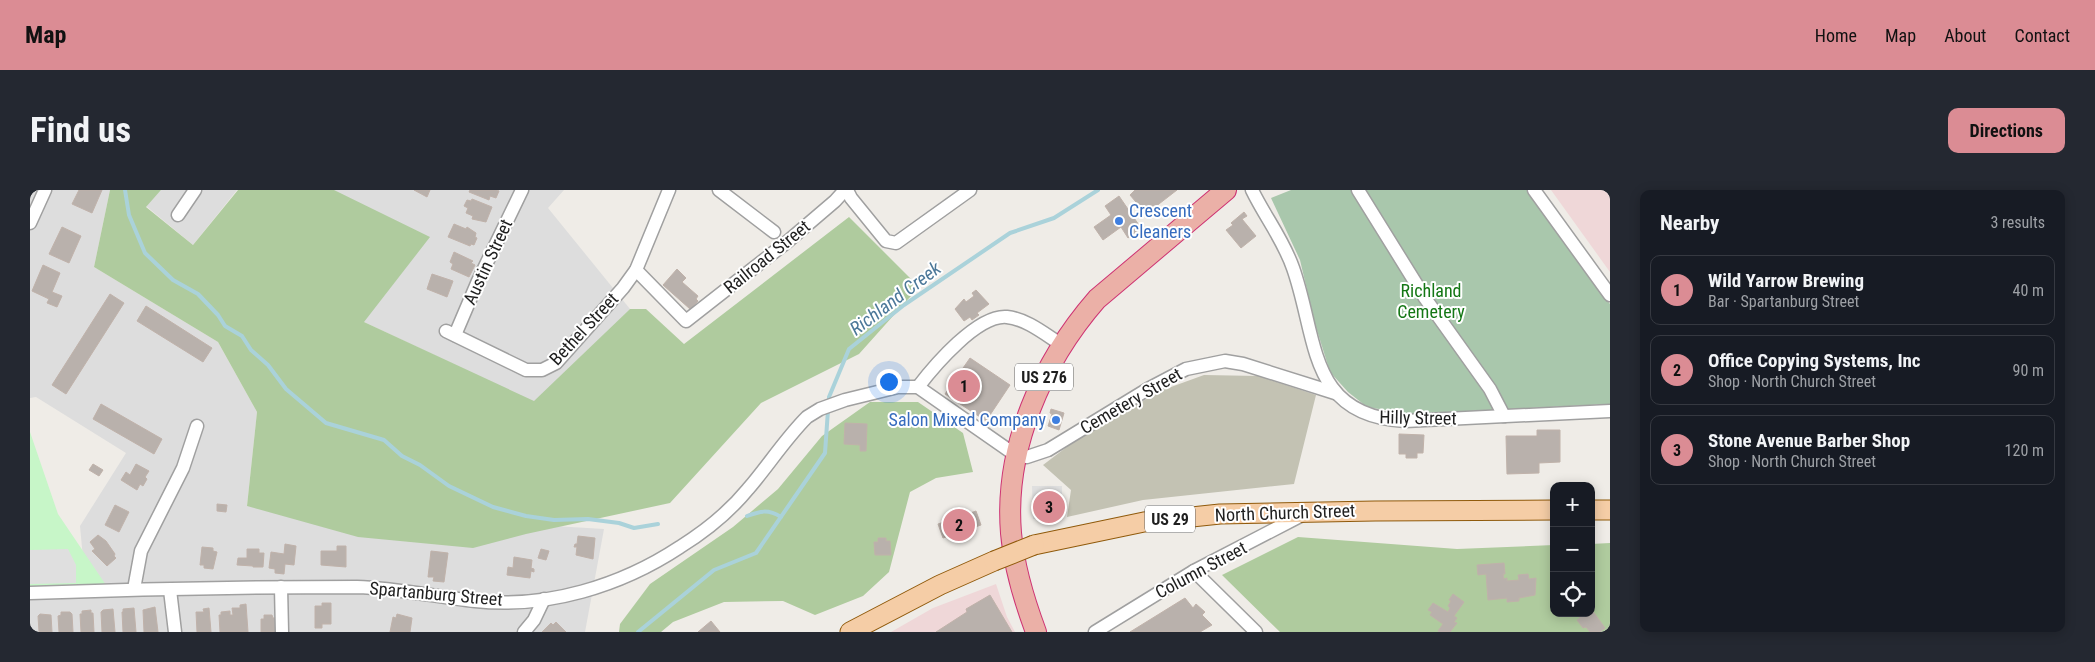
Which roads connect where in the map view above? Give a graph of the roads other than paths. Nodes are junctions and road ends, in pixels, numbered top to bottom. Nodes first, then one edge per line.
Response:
1 (45, 190) edge
2 (195, 190) edge
3 (522, 190) edge
4 (669, 190) edge
5 (720, 190) edge
6 (846, 190) edge
7 (970, 190) edge
8 (1226, 190) edge
9 (1252, 190) edge
10 (1358, 190) edge
11 (1534, 190) edge
12 (178, 215) dead end
13 (30, 223) edge
14 (774, 232) dead end
15 (636, 270) junction
16 (1610, 295) edge
17 (451, 333) joint
18 (1062, 345) junction
19 (918, 387) junction
20 (1335, 393) junction
21 (1610, 411) edge
22 (1504, 416) junction
23 (197, 426) dead end
24 (1017, 456) junction
25 (1550, 510) edge
26 (1595, 510) edge
27 (1610, 510) edge
28 (1308, 511) junction
29 (1194, 571) junction
30 (281, 587) junction
31 (134, 589) junction
32 (170, 590) junction
33 (30, 593) edge
34 (544, 598) junction
35 (885, 614) junction
36 (176, 632) edge
37 (282, 632) edge
38 (524, 632) edge
39 (850, 632) edge
40 (866, 632) edge
41 (1036, 632) edge
42 (1095, 632) edge
43 (1256, 632) edge

1 - 13 street
2 - 12 street
3 - 17 street, Austin Street
4 - 15 street, Bethel Street
5 - 14 street
6 - 7 street
6 - 15 street, Railroad Street
8 - 18 highway, US 276
9 - 20 street, Hilly Street
10 - 22 street
11 - 16 street
15 - 17 street, Bethel Street
18 - 19 street
18 - 24 highway, US 276
19 - 24 street
19 - 34 street, Spartanburg Street
20 - 22 street, Hilly Street
20 - 24 street, Cemetery Street
21 - 22 street, Hilly Street
23 - 31 street
24 - 41 highway, US 276
25 - 28 main road, North Church Street / US 29
26 - 27 main road
28 - 29 street, Column Street
28 - 35 main road, North Church Street / US 29, bridge
29 - 42 street, Column Street
29 - 43 street
30 - 32 street, Spartanburg Street
30 - 34 street, Spartanburg Street
30 - 37 street
31 - 32 street, Spartanburg Street
31 - 33 street, Spartanburg Street
32 - 36 street
34 - 38 street
35 - 39 main road, North Church Street / US 29
35 - 40 main road, North Church Street / US 29

